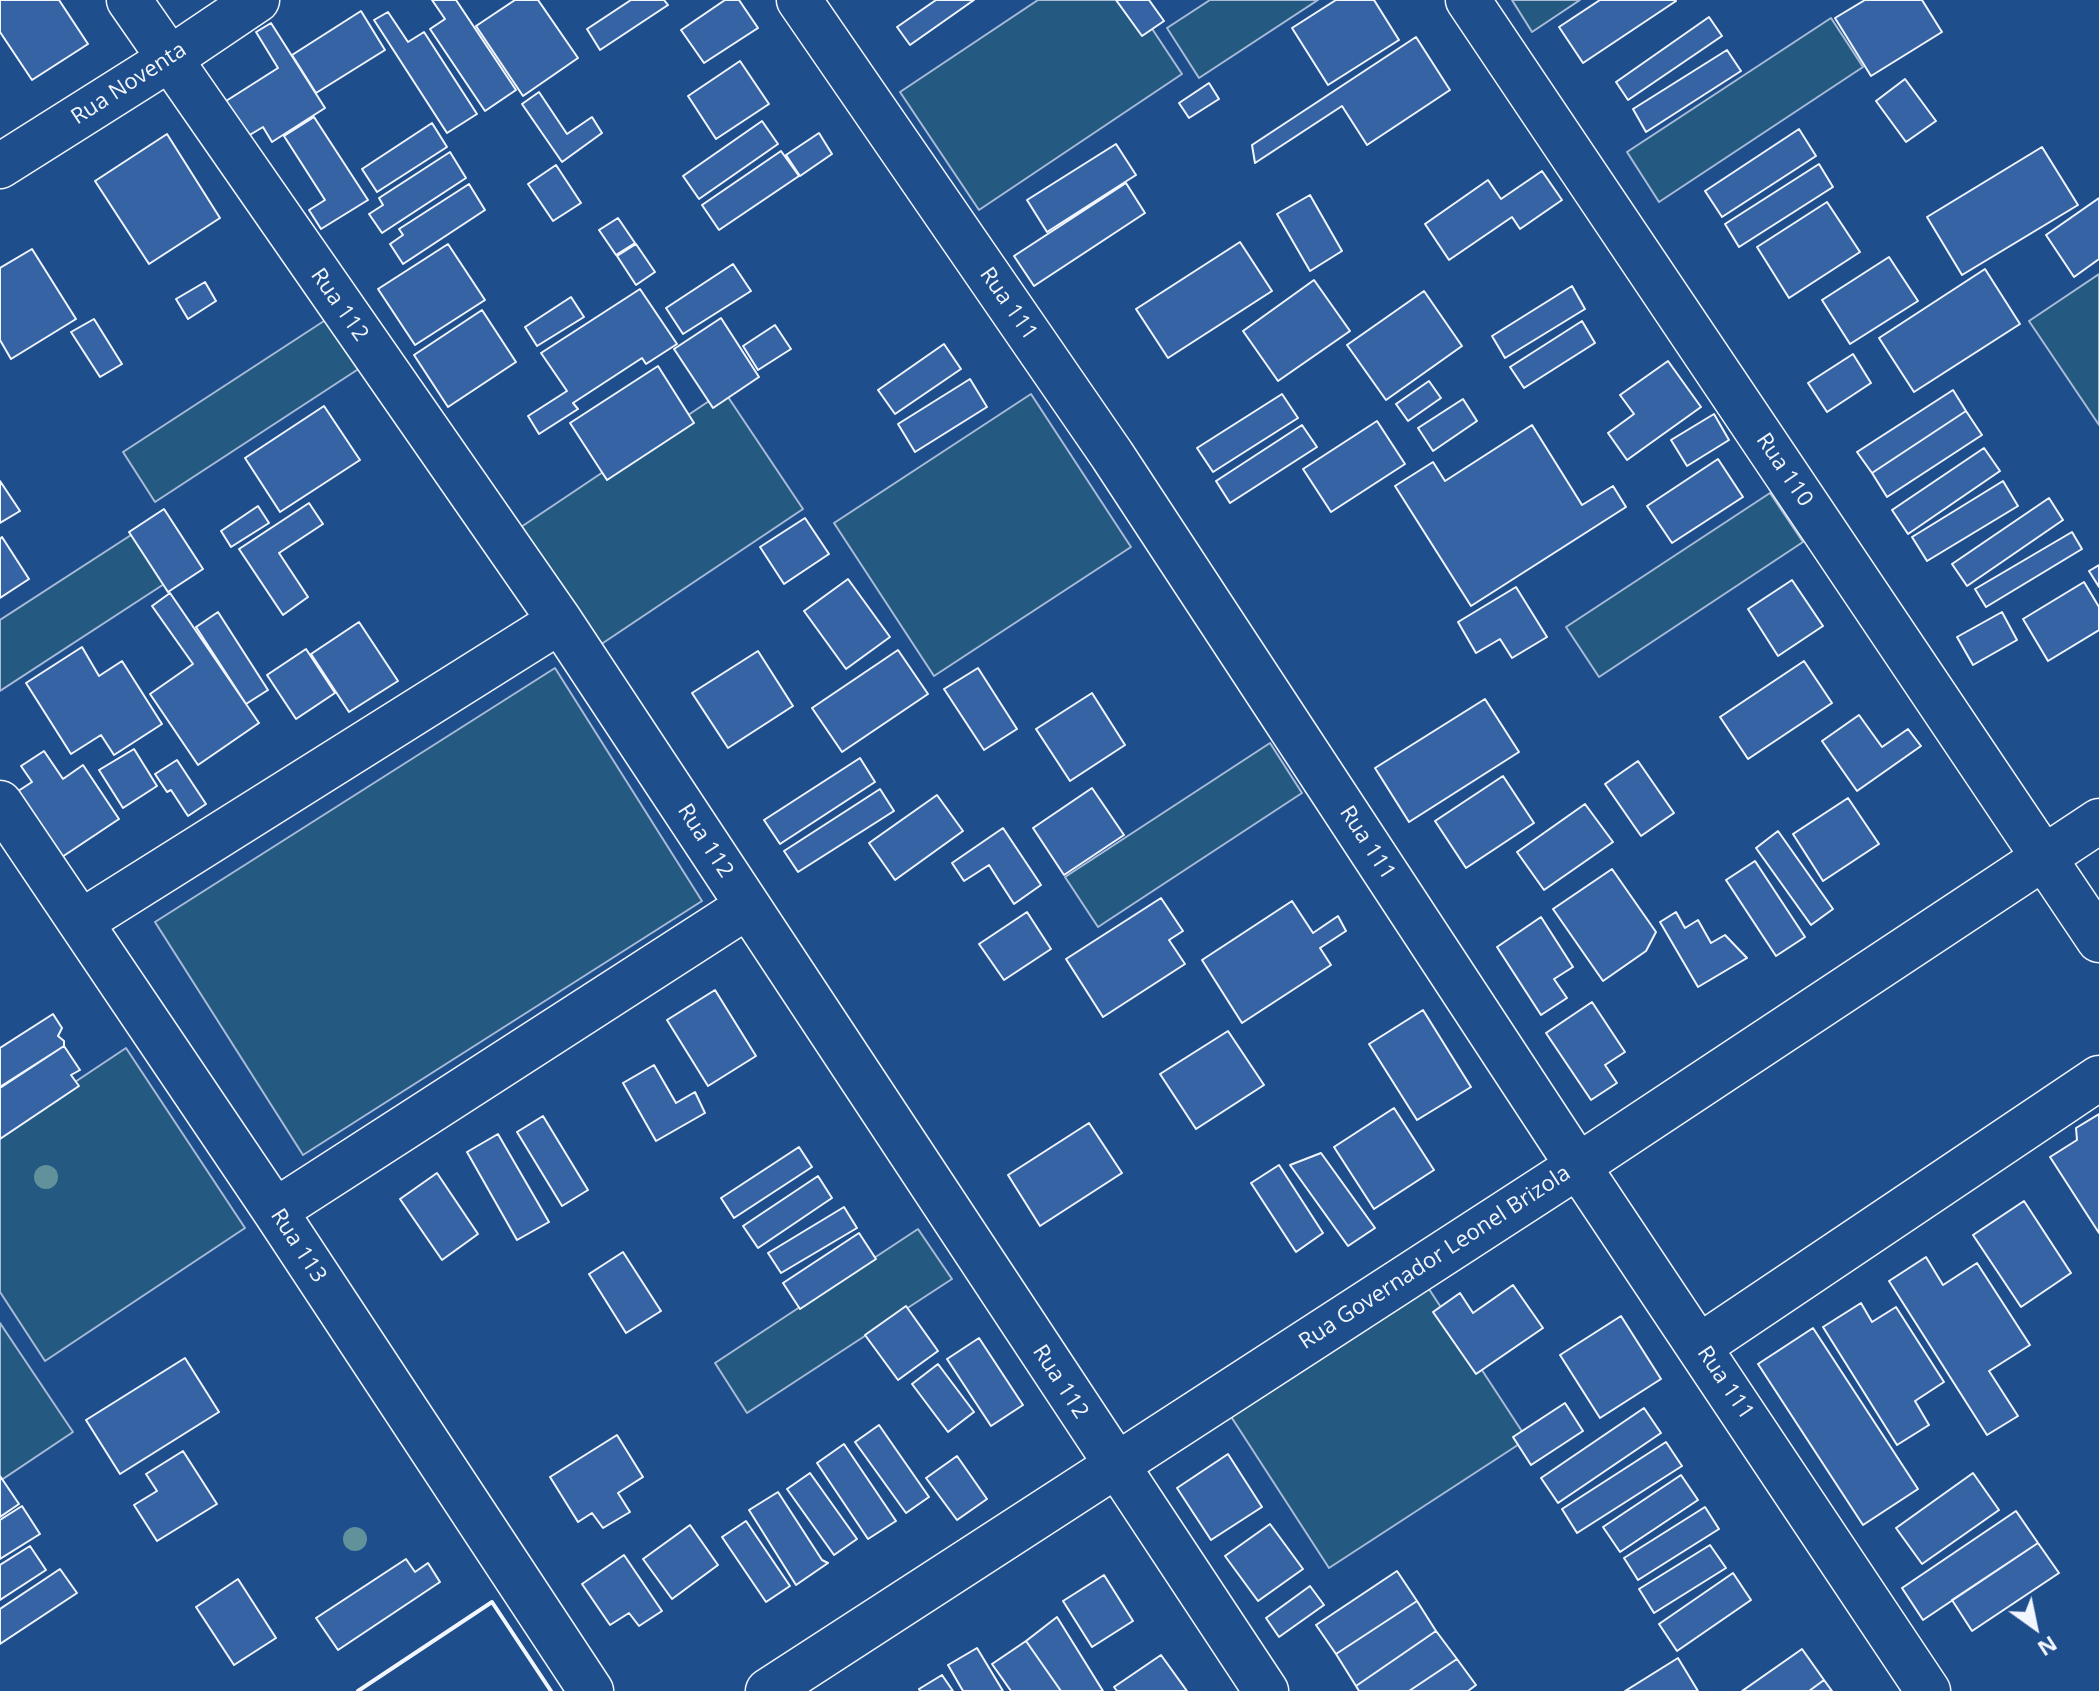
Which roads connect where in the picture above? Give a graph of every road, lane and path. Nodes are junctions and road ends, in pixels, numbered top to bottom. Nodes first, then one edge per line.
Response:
1 (129, 0) edge
2 (257, 0) edge
3 (799, 0) edge
4 (1468, 0) edge
5 (168, 60) junction
6 (0, 166) edge
7 (560, 621) junction
8 (0, 803) edge
9 (2099, 821) edge
10 (2044, 856) junction
11 (748, 906) junction
12 (81, 922) junction
13 (2099, 940) edge
14 (2099, 1078) edge
15 (1578, 1166) junction
16 (275, 1211) junction
17 (1700, 1346) junction
18 (1114, 1464) junction
19 (591, 1691) edge
20 (768, 1691) edge
21 (1266, 1691) edge
22 (1928, 1691) edge

1 - 5 street, Rua 112
2 - 5 street, Rua Noventa
3 - 15 street, Rua 111
4 - 10 street, Rua 110
5 - 6 street, Rua Noventa
5 - 7 street, Rua 112
7 - 11 street, Rua 112
7 - 12 street
8 - 12 street, Rua 113
9 - 10 street, Rua Governador Leonel Brizola
10 - 13 street, Rua 110
10 - 15 street, Rua Governador Leonel Brizola
11 - 16 street
11 - 18 street, Rua 112
12 - 16 street, Rua 113
14 - 17 street
15 - 17 street, Rua 111
15 - 18 street, Rua Governador Leonel Brizola
16 - 19 street, Rua 113
17 - 22 street, Rua 111
18 - 20 street, Rua Governador Leonel Brizola
18 - 21 street, Rua 112

